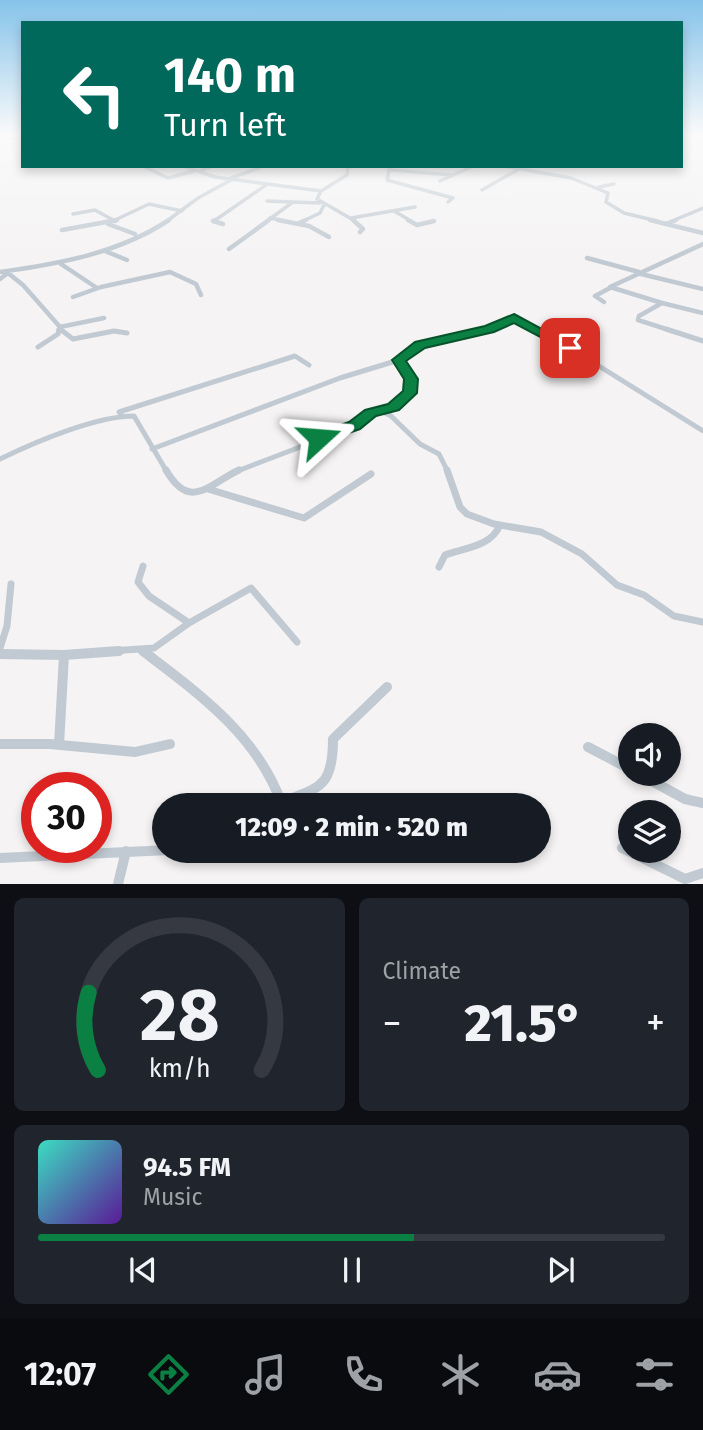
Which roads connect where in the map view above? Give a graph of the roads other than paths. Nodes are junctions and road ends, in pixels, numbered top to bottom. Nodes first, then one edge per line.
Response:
1 (218, 176) edge
2 (237, 176) edge
3 (345, 176) edge
4 (389, 176) edge
5 (449, 176) edge
6 (508, 176) edge
7 (561, 176) edge
8 (230, 179) junction
9 (440, 181) dead end
10 (268, 184) junction
11 (614, 184) dead end
12 (597, 187) junction
13 (482, 190) dead end
14 (321, 191) junction
15 (267, 201) dead end
16 (293, 202) junction
17 (448, 202) dead end
18 (322, 204) junction
19 (415, 207) dead end
20 (703, 208) edge
21 (182, 211) junction
22 (394, 211) junction
23 (73, 214) dead end
24 (401, 216) junction
25 (270, 218) junction
26 (351, 218) junction
27 (393, 219) dead end
28 (434, 221) dead end
29 (111, 223) junction
30 (299, 223) junction
31 (223, 224) dead end
32 (666, 224) junction
33 (62, 230) dead end
34 (360, 232) dead end
35 (703, 233) edge
36 (135, 234) junction
37 (329, 237) dead end
38 (703, 244) edge
39 (229, 249) dead end
40 (104, 251) junction
41 (586, 258) dead end
42 (127, 260) dead end
43 (61, 264) junction
44 (0, 272) edge
45 (638, 272) junction
46 (8, 273) junction
47 (0, 279) edge
48 (101, 287) junction
49 (611, 288) junction
50 (703, 289) edge
51 (201, 295) dead end
52 (73, 297) dead end
53 (604, 302) dead end
54 (662, 303) junction
55 (703, 313) edge
56 (104, 318) dead end
57 (61, 328) junction
58 (127, 333) dead end
59 (703, 341) edge
60 (38, 347) dead end
61 (399, 360) junction
62 (309, 365) dead end
63 (379, 410) junction
64 (122, 414) junction
65 (703, 431) edge
66 (152, 449) junction
67 (0, 459) edge
68 (371, 474) dead end
69 (208, 489) junction
70 (500, 525) junction
71 (143, 566) dead end
72 (439, 567) dead end
73 (11, 584) dead end
74 (703, 622) edge
75 (188, 623) junction
76 (297, 642) dead end
77 (0, 648) edge
78 (142, 650) junction
79 (0, 654) edge
80 (64, 655) junction
81 (387, 687) dead end
82 (0, 744) edge
83 (170, 744) dead end
84 (58, 745) junction
85 (588, 747) dead end
86 (618, 763) edge
87 (661, 786) edge
88 (275, 793) edge
89 (306, 793) edge
90 (703, 803) edge
91 (152, 851) edge
92 (126, 852) junction
93 (0, 858) edge
94 (646, 863) edge
95 (703, 873) edge
96 (671, 879) edge
97 (118, 884) edge

1 - 8 street
2 - 8 street
3 - 14 street
4 - 17 street
5 - 9 street
6 - 13 street
7 - 12 street
8 - 10 street
8 - 21 street
10 - 14 street
10 - 31 street
11 - 12 street
12 - 32 street
14 - 18 street
15 - 16 street
16 - 18 street
16 - 25 street
18 - 26 street
18 - 30 street
19 - 22 street
20 - 32 street
21 - 29 street
21 - 36 street
22 - 24 street
22 - 26 street
23 - 29 street
24 - 27 street
24 - 28 street
25 - 30 street
25 - 39 street
26 - 34 street
29 - 33 street
29 - 36 street
30 - 37 street
32 - 35 street
36 - 40 street
38 - 45 street
40 - 42 street
40 - 43 street
41 - 45 street
43 - 46 street
43 - 48 street
44 - 46 street
45 - 49 street
45 - 50 street
46 - 47 street
46 - 57 street
48 - 51 street
48 - 52 street
49 - 53 street
49 - 54 street
54 - 55 street
54 - 59 street
56 - 57 street
57 - 58 street
57 - 60 street
61 - 63 street
61 - 65 street
61 - 66 street
62 - 64 street
63 - 69 street
63 - 70 street
64 - 66 street
64 - 67 street
66 - 69 street
68 - 69 street
70 - 72 street
70 - 74 street
71 - 75 street
73 - 77 street
75 - 76 street
75 - 78 street
78 - 80 street
78 - 88 street
79 - 80 street
80 - 84 street
81 - 89 street
82 - 84 street
83 - 84 street
85 - 86 street
87 - 90 street
91 - 92 street
92 - 93 street
92 - 97 street
94 - 96 street
95 - 96 street

